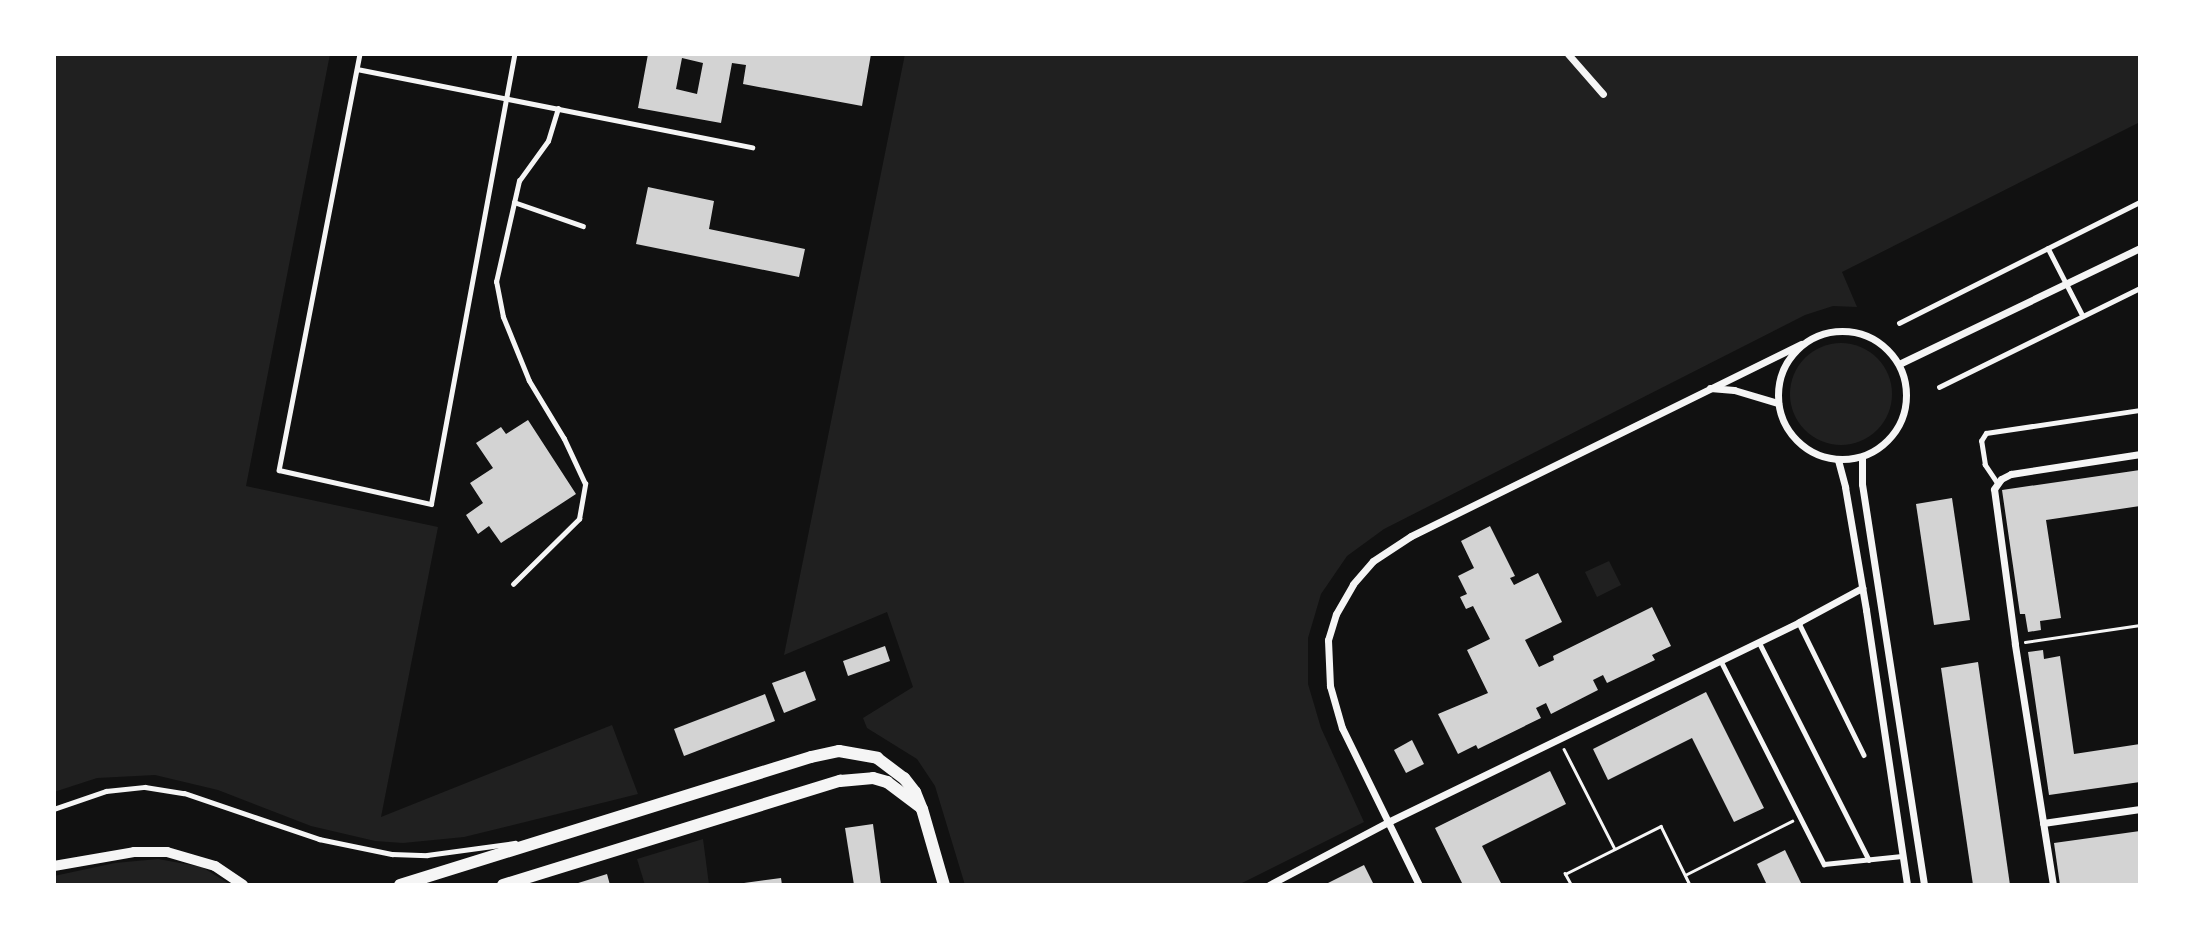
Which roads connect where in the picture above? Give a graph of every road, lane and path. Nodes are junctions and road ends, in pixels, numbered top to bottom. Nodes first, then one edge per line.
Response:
1 (359, 54) edge
2 (514, 54) edge
3 (1569, 54) edge
4 (357, 69) junction
5 (1602, 94) dead end
6 (506, 98) junction
7 (558, 108) junction
8 (752, 147) dead end
9 (514, 202) junction
10 (2140, 202) edge
11 (583, 226) dead end
12 (2048, 248) junction
13 (2140, 248) edge
14 (2066, 283) junction
15 (2140, 288) edge
16 (2083, 316) junction
17 (1899, 323) dead end
18 (1801, 344) junction
19 (1899, 364) junction
20 (1938, 387) dead end
21 (1709, 388) junction
22 (1778, 403) junction
23 (2140, 410) edge
24 (2140, 454) edge
25 (1862, 457) junction
26 (1838, 460) junction
27 (1997, 483) junction
28 (513, 584) dead end
29 (1862, 587) junction
30 (1799, 622) junction
31 (2140, 625) edge
32 (1759, 642) junction
33 (2015, 644) junction
34 (1721, 661) junction
35 (1560, 741) junction
36 (1864, 755) dead end
37 (54, 809) edge
38 (922, 809) junction
39 (2140, 809) edge
40 (1800, 817) junction
41 (1388, 822) junction
42 (2043, 823) junction
43 (551, 838) junction
44 (1615, 849) junction
45 (1902, 856) junction
46 (1869, 860) junction
47 (54, 866) edge
48 (1685, 875) junction
49 (243, 885) edge
50 (400, 885) edge
51 (503, 885) edge
52 (944, 885) edge
53 (1269, 885) edge
54 (1419, 885) edge
55 (1571, 885) edge
56 (1690, 885) edge
57 (1907, 885) edge
58 (1924, 885) edge
59 (2053, 885) edge

1 - 4 lane
2 - 6 lane
3 - 5 street
4 - 6 lane
4 - 6 lane
6 - 7 lane
7 - 8 lane
7 - 9 lane
9 - 11 lane
9 - 28 lane
10 - 12 lane
12 - 14 lane
12 - 17 lane
13 - 14 street
14 - 16 lane
14 - 19 street
15 - 16 lane
16 - 20 lane
18 - 19 street
18 - 21 street
18 - 22 street
19 - 25 street
21 - 22 street
21 - 41 street
22 - 26 street
23 - 27 lane
24 - 27 street
25 - 26 street
25 - 58 street
26 - 29 street
27 - 33 street
29 - 30 street
29 - 45 street
30 - 32 street
30 - 36 lane
31 - 33 path
32 - 34 street
32 - 46 lane
33 - 42 street
34 - 35 street
34 - 40 lane
35 - 41 street
35 - 44 path
37 - 43 lane
38 - 43 main road
38 - 51 main road
38 - 52 main road
39 - 42 street
40 - 46 lane
40 - 48 path
41 - 53 street
41 - 54 street
42 - 59 street
43 - 50 main road
44 - 48 path
44 - 55 path
45 - 46 lane
45 - 57 street
47 - 49 street
48 - 56 path

